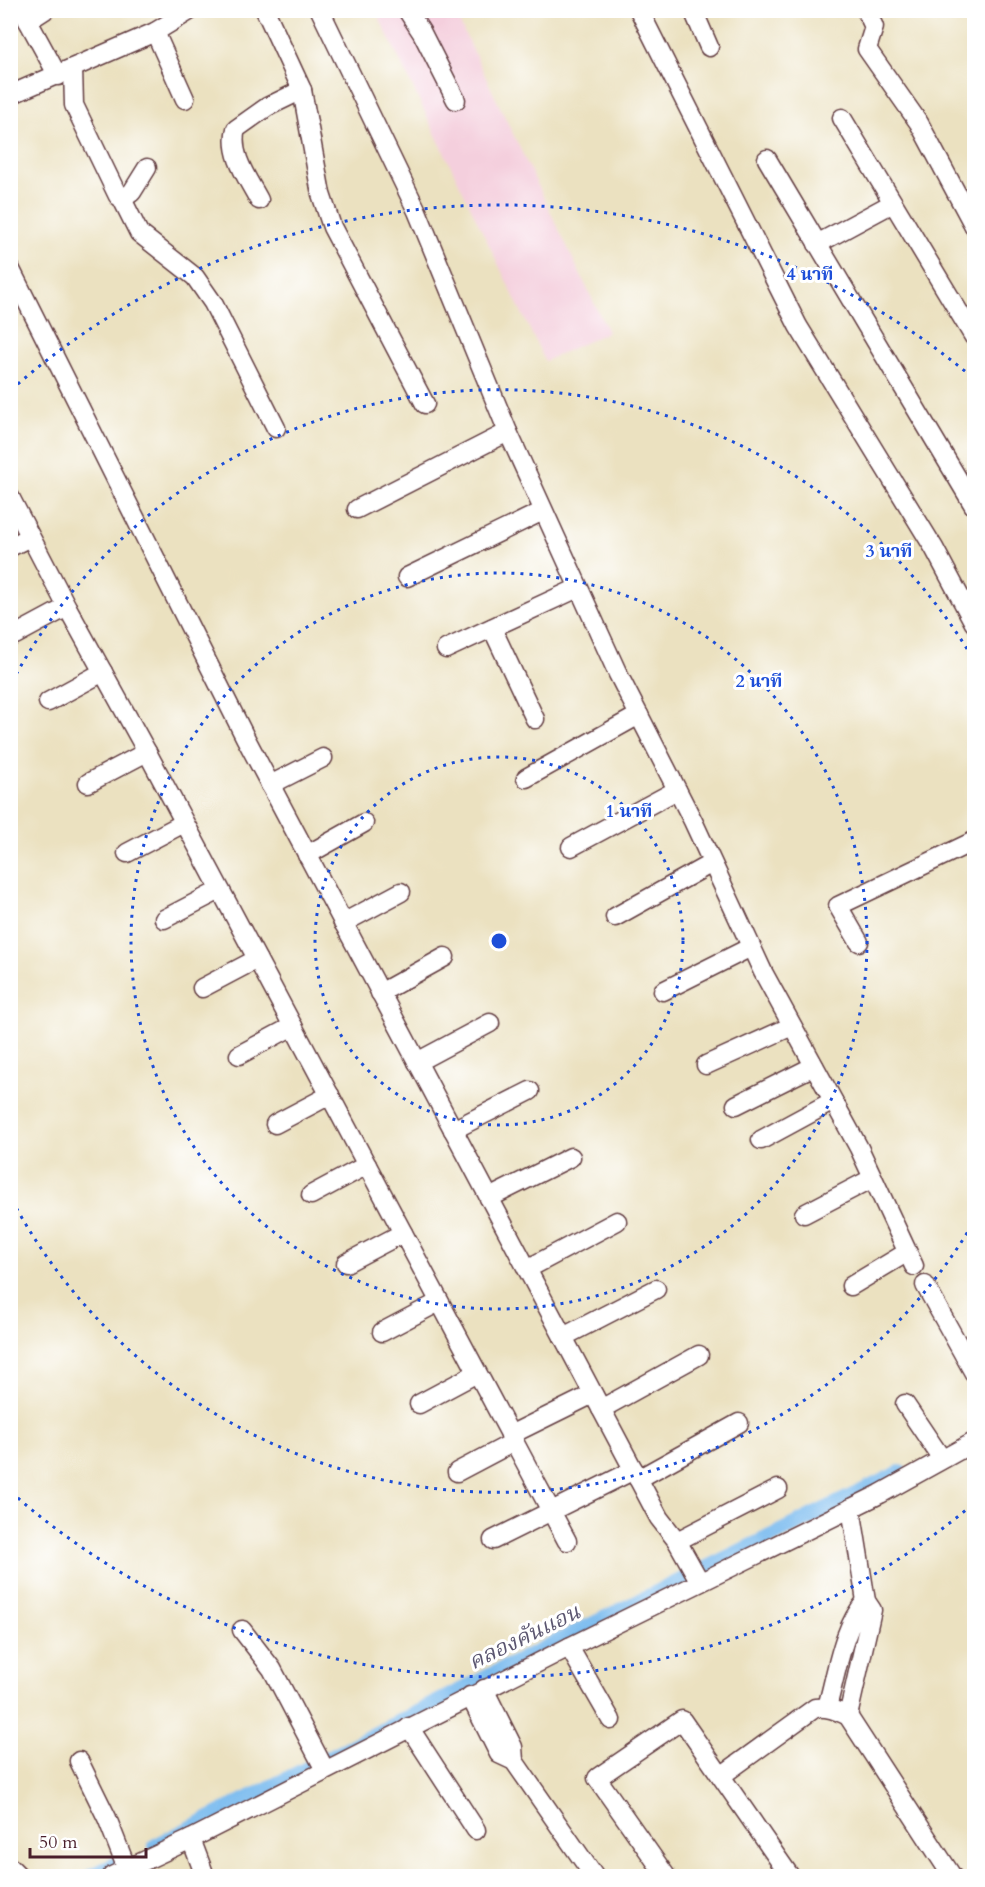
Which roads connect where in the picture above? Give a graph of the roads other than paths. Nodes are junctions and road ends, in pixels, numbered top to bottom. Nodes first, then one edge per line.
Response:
1 (45, 10) edge
2 (265, 10) edge
3 (320, 10) edge
4 (407, 10) edge
5 (639, 10) edge
6 (693, 10) edge
7 (866, 10) edge
8 (189, 11) edge
9 (25, 16) edge
10 (154, 32) junction
11 (709, 47) dead end
12 (65, 72) junction
13 (302, 90) junction
14 (10, 95) edge
15 (185, 99) dead end
16 (456, 100) dead end
17 (842, 117) dead end
18 (767, 159) dead end
19 (147, 168) dead end
20 (122, 199) junction
21 (259, 200) dead end
22 (893, 202) junction
23 (975, 225) edge
24 (817, 244) junction
25 (10, 268) edge
26 (975, 337) edge
27 (425, 404) dead end
28 (276, 428) dead end
29 (508, 432) junction
30 (10, 497) edge
31 (975, 506) edge
32 (357, 509) dead end
33 (543, 511) junction
34 (30, 537) junction
35 (10, 547) edge
36 (406, 577) dead end
37 (578, 588) junction
38 (67, 607) junction
39 (975, 623) edge
40 (492, 628) junction
41 (15, 635) dead end
42 (446, 649) dead end
43 (104, 672) junction
44 (48, 702) dead end
45 (639, 716) junction
46 (535, 719) dead end
47 (147, 752) junction
48 (323, 758) dead end
49 (526, 778) dead end
50 (88, 783) dead end
51 (270, 785) junction
52 (677, 790) junction
53 (184, 823) junction
54 (364, 823) dead end
55 (975, 841) edge
56 (571, 847) dead end
57 (127, 853) dead end
58 (307, 855) junction
59 (712, 863) junction
60 (220, 890) junction
61 (401, 892) dead end
62 (615, 917) dead end
63 (164, 919) dead end
64 (343, 923) junction
65 (859, 942) dead end
66 (751, 947) junction
67 (445, 957) dead end
68 (257, 959) junction
69 (202, 988) dead end
70 (663, 991) dead end
71 (380, 993) junction
72 (490, 1023) dead end
73 (293, 1026) junction
74 (792, 1026) junction
75 (239, 1054) dead end
76 (417, 1062) junction
77 (706, 1065) dead end
78 (814, 1066) junction
79 (530, 1090) dead end
80 (330, 1095) junction
81 (834, 1101) junction
82 (736, 1105) dead end
83 (275, 1124) dead end
84 (453, 1130) junction
85 (761, 1140) dead end
86 (571, 1157) dead end
87 (367, 1165) junction
88 (873, 1178) junction
89 (311, 1195) dead end
90 (489, 1198) junction
91 (804, 1214) dead end
92 (617, 1221) dead end
93 (403, 1233) junction
94 (346, 1263) dead end
95 (526, 1269) junction
96 (925, 1285) dead end
97 (851, 1286) dead end
98 (656, 1289) dead end
99 (440, 1302) junction
100 (382, 1332) dead end
101 (563, 1338) junction
102 (699, 1355) dead end
103 (975, 1372) edge
104 (477, 1373) junction
105 (597, 1401) junction
106 (419, 1404) dead end
107 (905, 1404) dead end
108 (739, 1424) dead end
109 (512, 1439) junction
110 (975, 1442) edge
111 (942, 1459) junction
112 (457, 1472) dead end
113 (636, 1475) junction
114 (778, 1489) dead end
115 (851, 1508) junction
116 (550, 1510) junction
117 (493, 1540) dead end
118 (567, 1541) dead end
119 (680, 1546) junction
120 (698, 1578) junction
121 (866, 1601) junction
122 (242, 1630) dead end
123 (569, 1647) junction
124 (477, 1693) junction
125 (827, 1707) junction
126 (848, 1716) junction
127 (611, 1720) dead end
128 (409, 1727) junction
129 (80, 1761) dead end
130 (323, 1768) junction
131 (722, 1776) junction
132 (476, 1830) dead end
133 (191, 1839) junction
134 (10, 1867) edge
135 (121, 1870) edge
136 (19, 1876) edge
137 (205, 1876) edge
138 (594, 1876) edge
139 (666, 1876) edge
140 (790, 1876) edge
141 (952, 1876) edge

1 - 9 street
2 - 13 street
3 - 29 street
4 - 16 street
5 - 39 street
6 - 11 street
7 - 23 street
8 - 10 street
9 - 12 street
10 - 12 street
10 - 15 street
12 - 14 street
12 - 20 street
13 - 21 street
13 - 27 street
17 - 22 street
18 - 24 street
19 - 20 street
20 - 28 street
22 - 24 street
22 - 26 street
24 - 31 street
25 - 51 street
29 - 32 street
29 - 33 street
30 - 34 street
33 - 36 street
33 - 37 street
34 - 35 street
34 - 38 street
37 - 40 street
37 - 45 street
38 - 41 street
38 - 43 street
40 - 42 street
40 - 46 street
43 - 44 street
43 - 47 street
45 - 49 street
45 - 52 street
47 - 50 street
47 - 53 street
48 - 51 street
51 - 58 street
52 - 56 street
52 - 59 street
53 - 57 street
53 - 60 street
54 - 58 street
55 - 65 street
58 - 64 street
59 - 62 street
59 - 66 street
60 - 63 street
60 - 68 street
61 - 64 street
64 - 71 street
66 - 70 street
66 - 74 street
67 - 71 street
68 - 69 street
68 - 73 street
71 - 76 street
72 - 76 street
73 - 75 street
73 - 80 street
74 - 77 street
74 - 78 street
76 - 84 street
78 - 81 street
78 - 82 street
79 - 84 street
80 - 83 street
80 - 87 street
81 - 85 street
81 - 88 street
84 - 90 street
86 - 90 street
87 - 89 street
87 - 93 street
88 - 91 street
88 - 97 street
90 - 95 street
92 - 95 street
93 - 94 street
93 - 99 street
95 - 101 street
96 - 103 street
98 - 101 street
99 - 100 street
99 - 104 street
101 - 105 street
102 - 105 street
104 - 106 street
104 - 109 street
105 - 109 street
105 - 113 street
107 - 111 street
108 - 113 street
109 - 112 street
109 - 116 street
110 - 111 street
111 - 115 street
113 - 116 street
113 - 119 street
114 - 119 street
115 - 120 street
115 - 121 street
116 - 117 street
116 - 118 street
119 - 120 street
120 - 123 street
121 - 125 street
121 - 126 street
122 - 130 street
123 - 124 street
123 - 127 street
124 - 128 street
124 - 138 street
125 - 126 street
125 - 131 street
126 - 141 street
128 - 130 street
128 - 132 street
129 - 135 street
130 - 133 street
131 - 139 street
131 - 140 street
133 - 135 street
133 - 137 street
134 - 136 street

